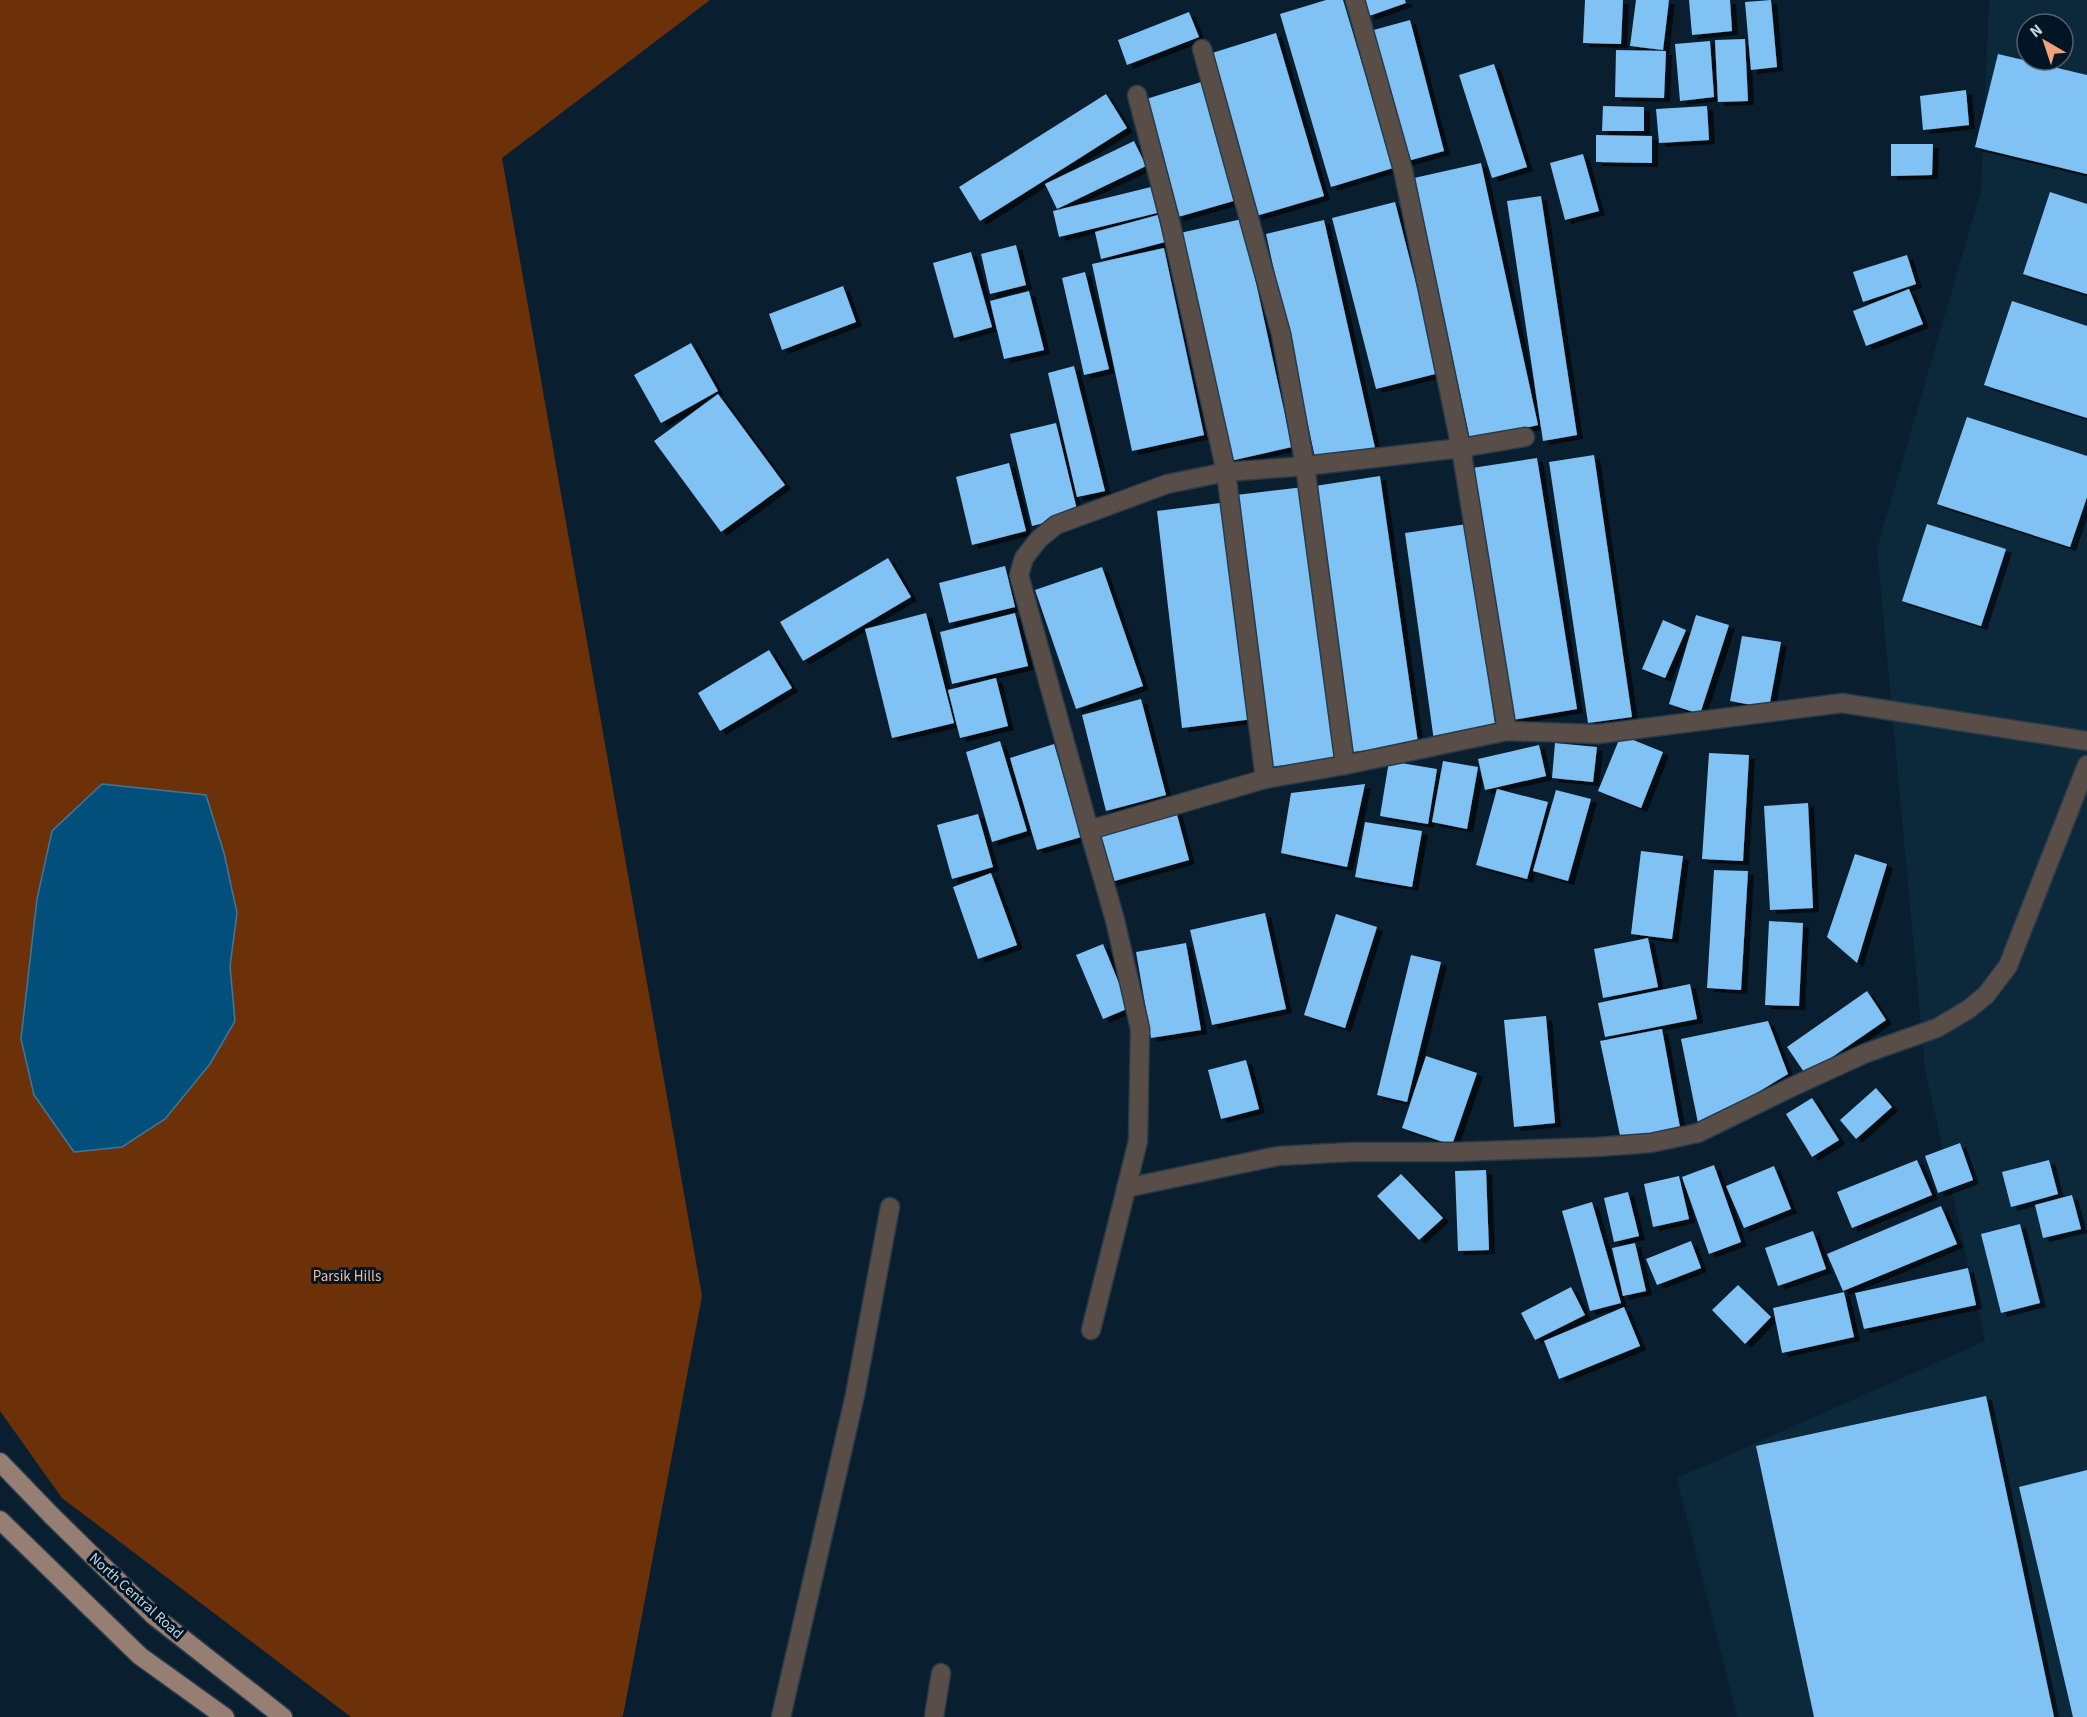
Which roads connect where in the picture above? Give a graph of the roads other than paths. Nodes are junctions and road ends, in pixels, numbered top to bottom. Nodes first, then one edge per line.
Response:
1 (1355, 0) edge
2 (1202, 49) dead end
3 (1137, 95) dead end
4 (1525, 437) dead end
5 (1461, 448) junction
6 (1305, 466) junction
7 (1226, 472) junction
8 (1507, 731) junction
9 (2087, 741) edge
10 (1346, 765) junction
11 (2087, 765) edge
12 (1265, 779) junction
13 (1089, 830) junction
14 (1126, 1188) junction
15 (890, 1207) dead end
16 (1091, 1330) dead end
17 (0, 1462) edge
18 (0, 1520) edge
19 (941, 1673) dead end
20 (225, 1717) edge
21 (283, 1717) edge
22 (781, 1717) edge
23 (934, 1717) edge

1 - 5 street
2 - 6 street
3 - 7 street
4 - 5 street
5 - 6 street
5 - 8 street
6 - 7 street
6 - 10 street
7 - 12 street
7 - 13 street
8 - 9 street
8 - 10 street
10 - 12 street
11 - 14 street
12 - 13 street
13 - 14 street
14 - 16 street
15 - 22 street
17 - 21 main road, North Central Road
18 - 20 main road
19 - 23 street

